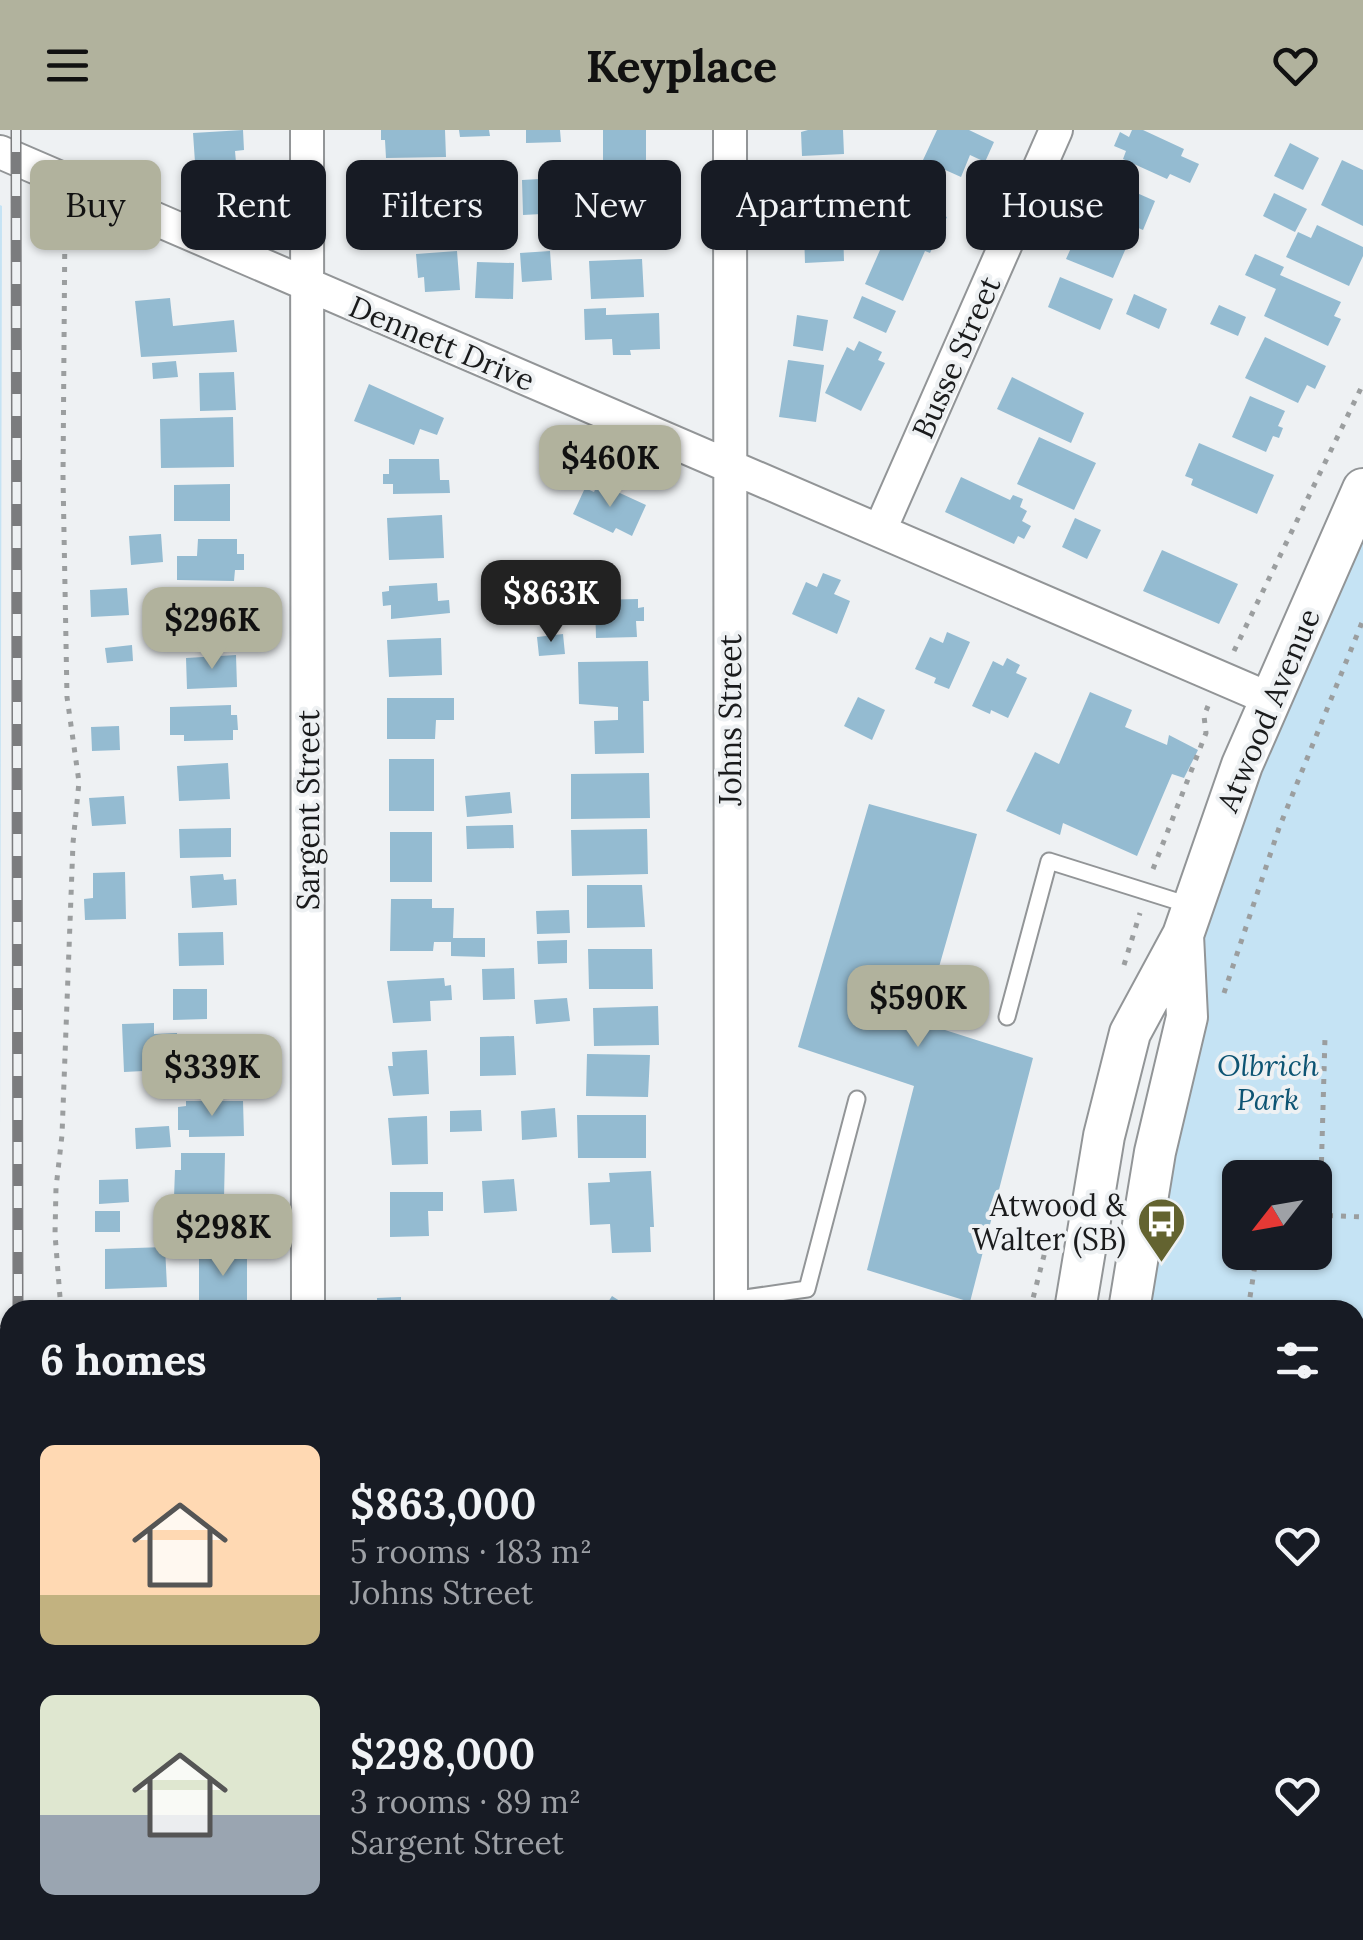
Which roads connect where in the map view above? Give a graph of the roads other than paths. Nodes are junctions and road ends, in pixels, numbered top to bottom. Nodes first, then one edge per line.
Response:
1 (308, 130) edge
2 (730, 130) edge
3 (1056, 130) edge
4 (0, 152) edge
5 (308, 286) junction
6 (728, 464) junction
7 (1363, 489) edge
8 (880, 530) junction
9 (1270, 699) junction
10 (1187, 921) junction
11 (1007, 1017) dead end
12 (857, 1099) dead end
13 (308, 1300) edge
14 (731, 1300) edge
15 (755, 1300) edge
16 (1077, 1300) edge
17 (1131, 1300) edge

1 - 5 street, Sargent Street
2 - 6 street, Johns Street
3 - 8 street, Busse Street
4 - 5 street, Dennett Drive
5 - 6 street, Dennett Drive
5 - 13 street, Sargent Street
6 - 8 street, Dennett Drive
6 - 14 street, Johns Street
7 - 9 street, Atwood Avenue
8 - 9 street, Dennett Drive
9 - 10 street, Atwood Avenue
10 - 11 lane
10 - 16 street, Atwood Avenue
10 - 17 street, Atwood Avenue
12 - 15 lane

